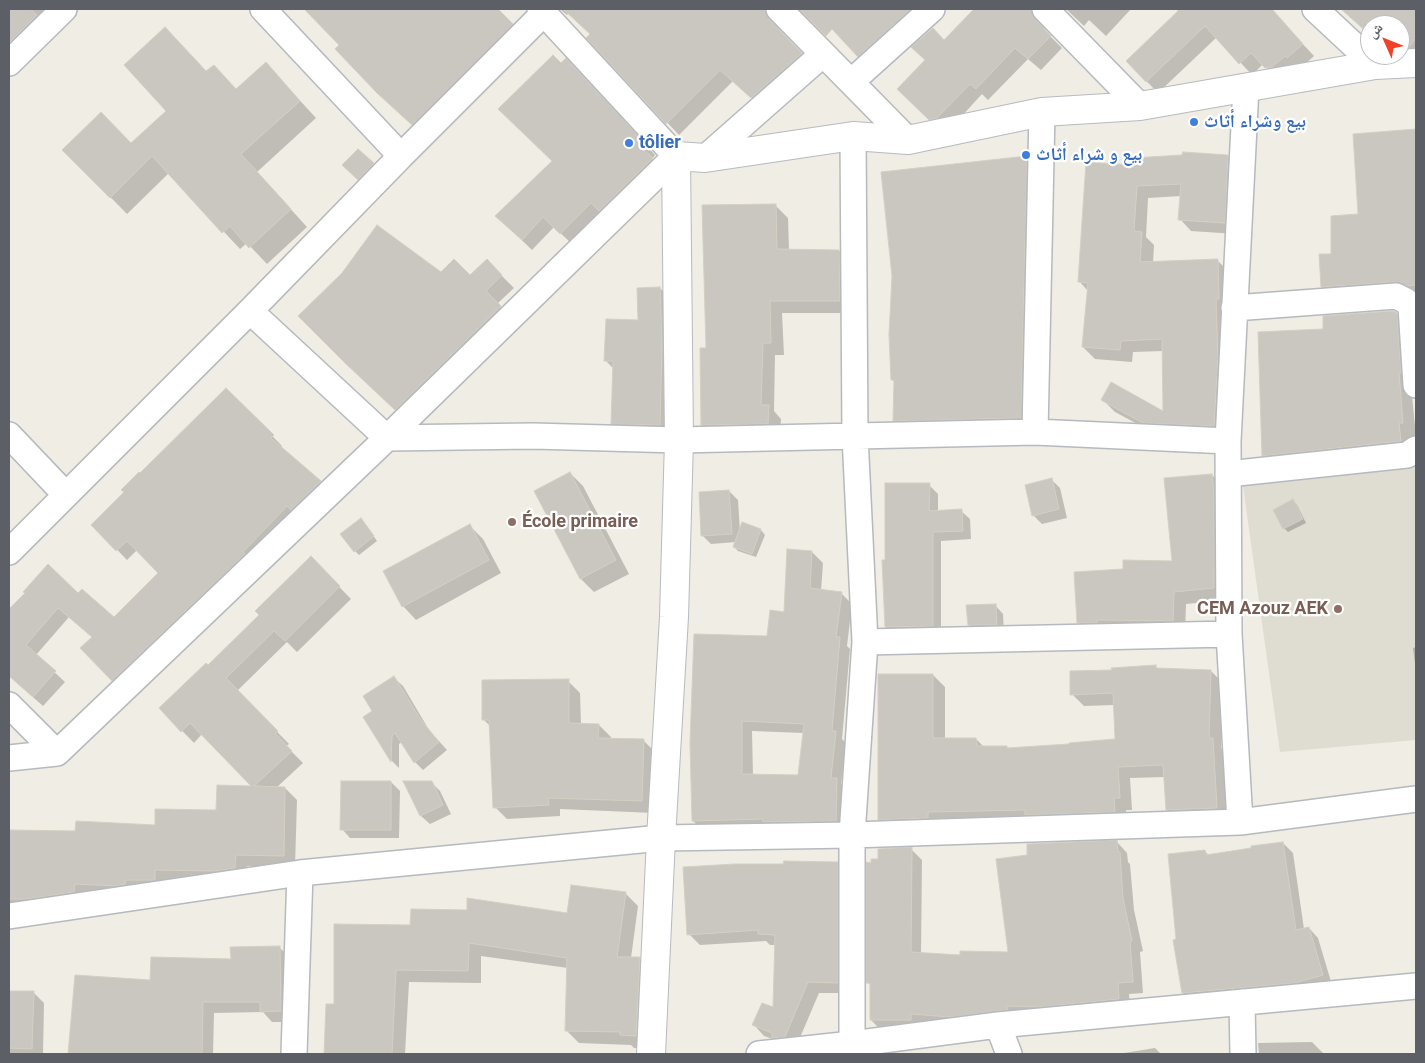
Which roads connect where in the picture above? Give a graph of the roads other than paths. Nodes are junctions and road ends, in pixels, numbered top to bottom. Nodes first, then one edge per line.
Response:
1 (64, 9) edge
2 (263, 9) edge
3 (779, 9) edge
4 (932, 9) edge
5 (1045, 9) edge
6 (1315, 9) edge
7 (542, 11) edge
8 (1360, 51) edge
9 (823, 54) junction
10 (9, 63) edge
11 (1375, 65) edge
12 (851, 82) junction
13 (1246, 87) junction
14 (1140, 106) junction
15 (1042, 112) junction
16 (853, 136) junction
17 (908, 140) junction
18 (401, 156) junction
19 (676, 156) junction
20 (705, 158) junction
21 (1234, 308) junction
22 (250, 310) junction
23 (1416, 385) edge
24 (1035, 432) junction
25 (9, 436) edge
26 (855, 436) junction
27 (387, 438) junction
28 (679, 440) junction
29 (1228, 441) junction
30 (1416, 449) edge
31 (1228, 474) junction
32 (66, 495) junction
33 (9, 552) edge
34 (1229, 634) junction
35 (866, 642) junction
36 (9, 706) edge
37 (56, 753) junction
38 (9, 758) edge
39 (1416, 799) edge
40 (1240, 822) junction
41 (852, 835) junction
42 (661, 838) junction
43 (300, 873) junction
44 (9, 916) edge
45 (1416, 986) edge
46 (1242, 1002) junction
47 (998, 1025) junction
48 (852, 1044) junction
49 (294, 1054) edge
50 (651, 1054) edge
51 (759, 1054) edge
52 (1009, 1054) edge
53 (1243, 1054) edge

1 - 10 street
2 - 18 street
3 - 9 street
4 - 12 street
5 - 14 street
6 - 8 street
7 - 18 street
7 - 19 street
9 - 12 street
9 - 20 street
11 - 13 street
12 - 17 street
13 - 14 street
13 - 21 street
14 - 15 street
15 - 17 street
15 - 24 street
16 - 17 street
16 - 20 street
16 - 26 street
18 - 22 street
19 - 20 street
19 - 27 street
19 - 28 street
21 - 23 street
21 - 29 street
22 - 27 street
22 - 32 street
24 - 26 street
24 - 29 street
25 - 32 street
26 - 28 street
26 - 35 street
27 - 28 street
27 - 37 street
28 - 42 street
29 - 31 street
30 - 31 street
31 - 34 street
32 - 33 street
34 - 35 street
34 - 40 street
35 - 41 street
36 - 37 street
37 - 38 street
39 - 40 street
40 - 41 street
41 - 42 street
41 - 48 street
42 - 43 street
42 - 50 street
43 - 44 street
43 - 49 street
45 - 46 street
46 - 47 street
46 - 53 street
47 - 48 street
47 - 52 street
48 - 51 street

